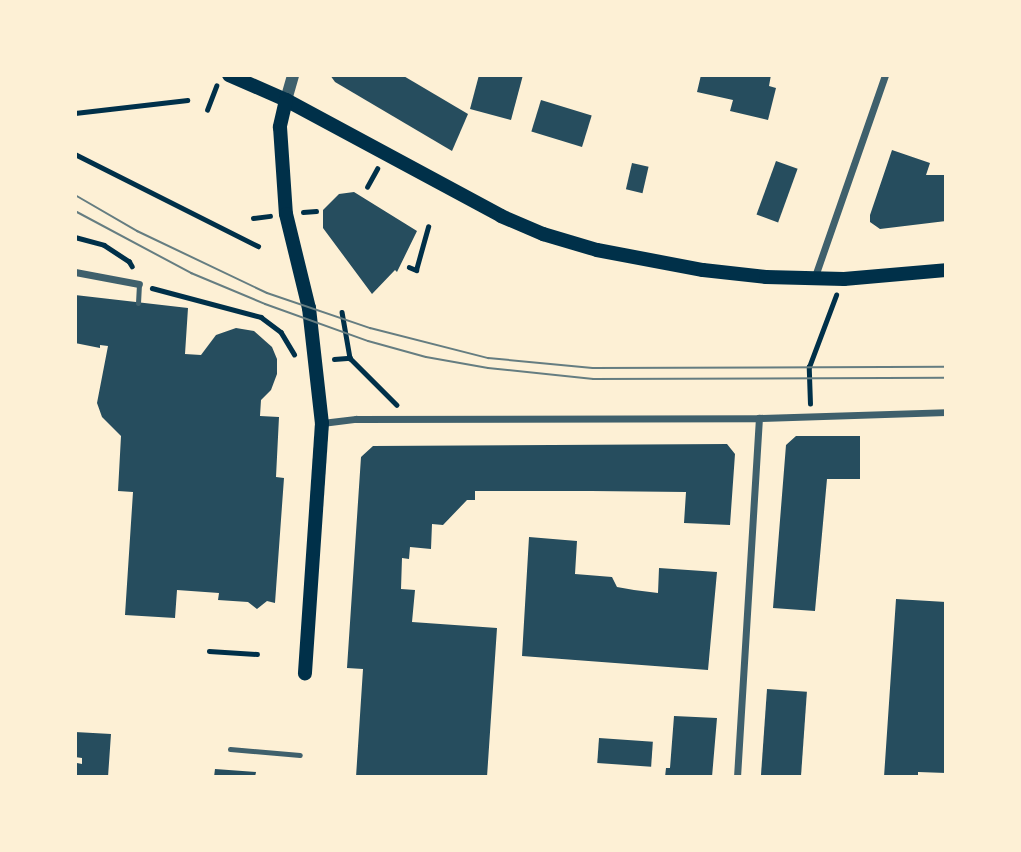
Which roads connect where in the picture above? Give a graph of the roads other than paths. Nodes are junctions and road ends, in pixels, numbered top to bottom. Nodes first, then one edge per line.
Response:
1 (229, 75) edge
2 (293, 75) edge
3 (886, 75) edge
4 (286, 100) junction
5 (946, 270) edge
6 (75, 272) edge
7 (814, 279) junction
8 (139, 284) joint
9 (138, 303) dead end
10 (946, 412) edge
11 (759, 418) junction
12 (322, 423) junction
13 (305, 673) dead end
14 (229, 749) dead end
15 (300, 755) dead end
16 (737, 777) edge

1 - 4 main road
2 - 4 street
3 - 7 street
4 - 7 main road
4 - 12 main road
5 - 7 main road
6 - 8 street
8 - 9 lane
10 - 11 street
11 - 12 street
11 - 16 street
12 - 13 main road
14 - 15 lane

